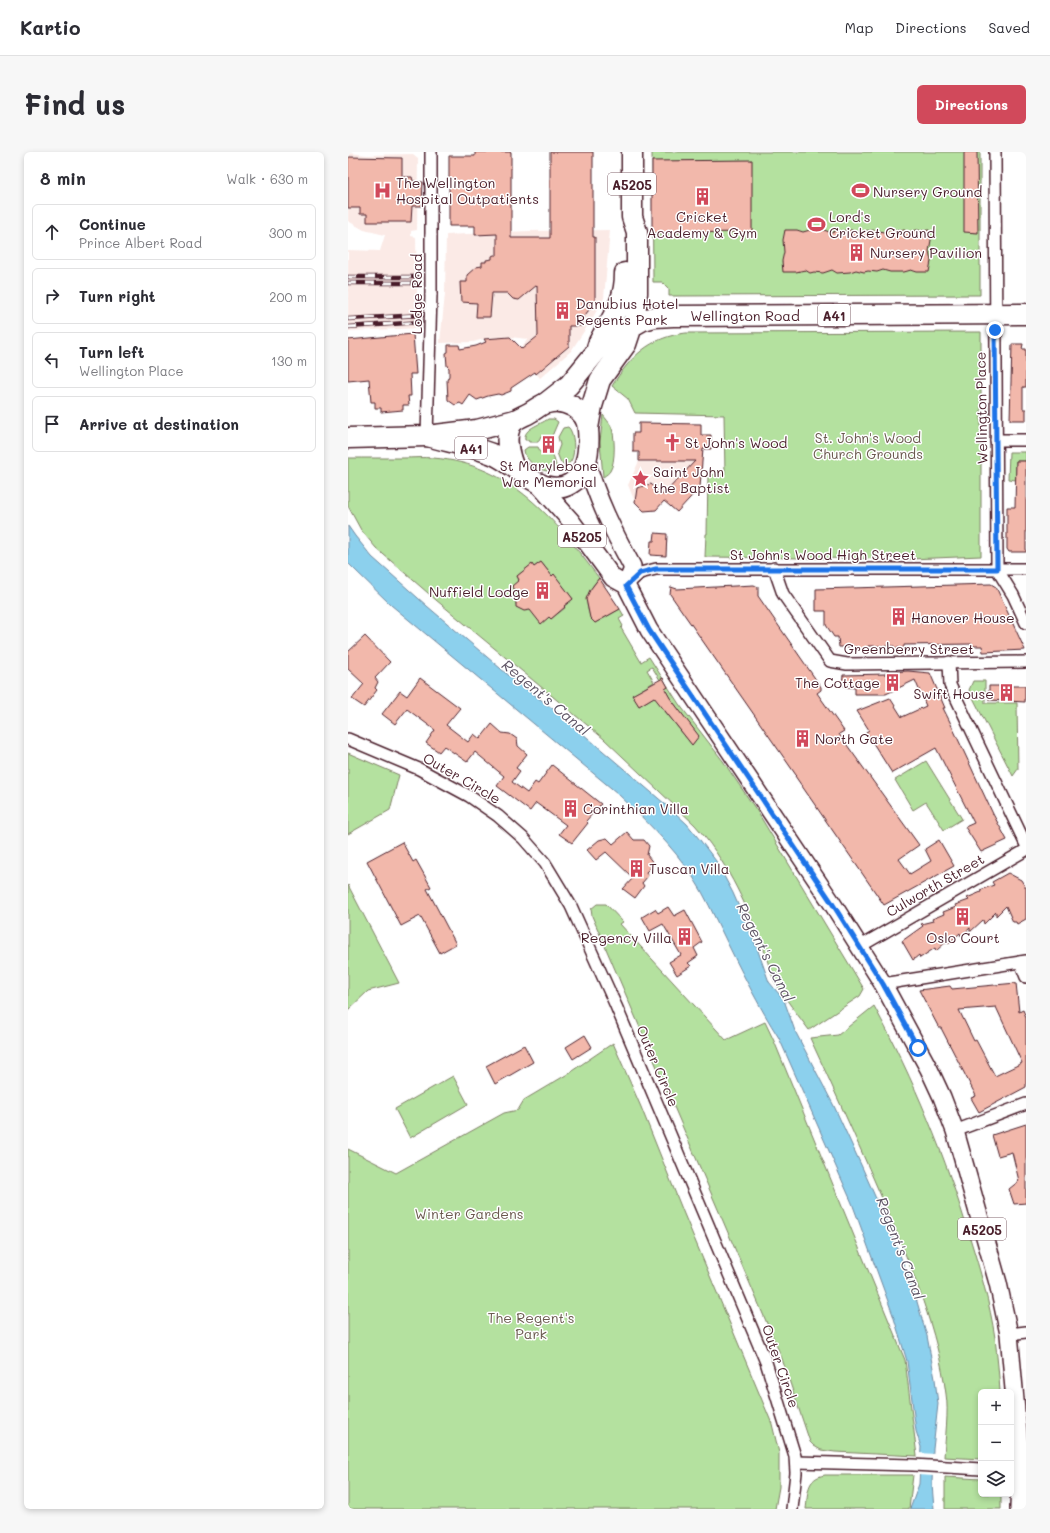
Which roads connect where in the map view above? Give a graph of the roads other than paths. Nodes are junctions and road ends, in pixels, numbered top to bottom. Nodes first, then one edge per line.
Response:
1 (431, 152) edge
2 (632, 152) edge
3 (995, 152) edge
4 (632, 217) junction
5 (637, 280) junction
6 (1026, 314) edge
7 (995, 315) junction
8 (673, 316) junction
9 (633, 325) junction
10 (596, 352) junction
11 (546, 403) junction
12 (515, 420) junction
13 (588, 428) junction
14 (427, 436) junction
15 (348, 438) edge
16 (996, 440) junction
17 (1026, 440) edge
18 (586, 460) junction
19 (513, 466) junction
20 (539, 485) junction
21 (774, 568) junction
22 (997, 569) junction
23 (1026, 569) edge
24 (626, 586) junction
25 (1026, 623) edge
26 (948, 662) junction
27 (1026, 662) edge
28 (348, 739) edge
29 (1026, 845) edge
30 (1026, 850) edge
31 (859, 947) junction
32 (1023, 962) edge
33 (1026, 977) edge
34 (883, 984) junction
35 (1026, 1104) edge
36 (955, 1131) junction
37 (1018, 1333) edge
38 (796, 1462) junction
39 (1015, 1468) edge
40 (978, 1470) edge
41 (792, 1509) edge
42 (1019, 1509) edge

1 - 14 street, Lodge Road, bridge
2 - 4 highway, A5205
3 - 7 street, Wellington Place
4 - 5 highway, A5205
4 - 10 highway, A5205
5 - 8 highway, A5205
5 - 9 highway, A5205
6 - 7 highway, Wellington Road / A41
7 - 8 highway, Wellington Road / A41
7 - 16 street, Wellington Place
8 - 9 highway, Wellington Road / A41
9 - 10 highway, Wellington Road / A41
9 - 13 highway, A41
10 - 11 highway, Wellington Road / A41
11 - 12 highway, A41
11 - 13 highway
12 - 14 highway, A41
12 - 19 highway
13 - 18 highway, A41
14 - 15 highway, A41
14 - 19 highway, A41
16 - 17 street
16 - 22 street, Wellington Place
18 - 20 highway, A41
18 - 24 main road, A5205
19 - 20 highway, A41
20 - 24 main road, A5205
21 - 22 street, St John's Wood High Street
21 - 24 street, St John's Wood High Street
21 - 26 street, Greenberry Street
22 - 23 street, St John's Wood High Street
22 - 25 street
24 - 31 main road, A5205
26 - 27 street, Greenberry Street
26 - 29 street
28 - 38 street, Outer Circle
30 - 31 street, Culworth Street
31 - 34 main road, A5205
32 - 33 street
32 - 34 street
34 - 36 main road, A5205
35 - 36 street
36 - 37 main road, A5205
37 - 39 main road, A5205
38 - 40 street
38 - 41 street, Outer Circle
39 - 42 main road, A5205

